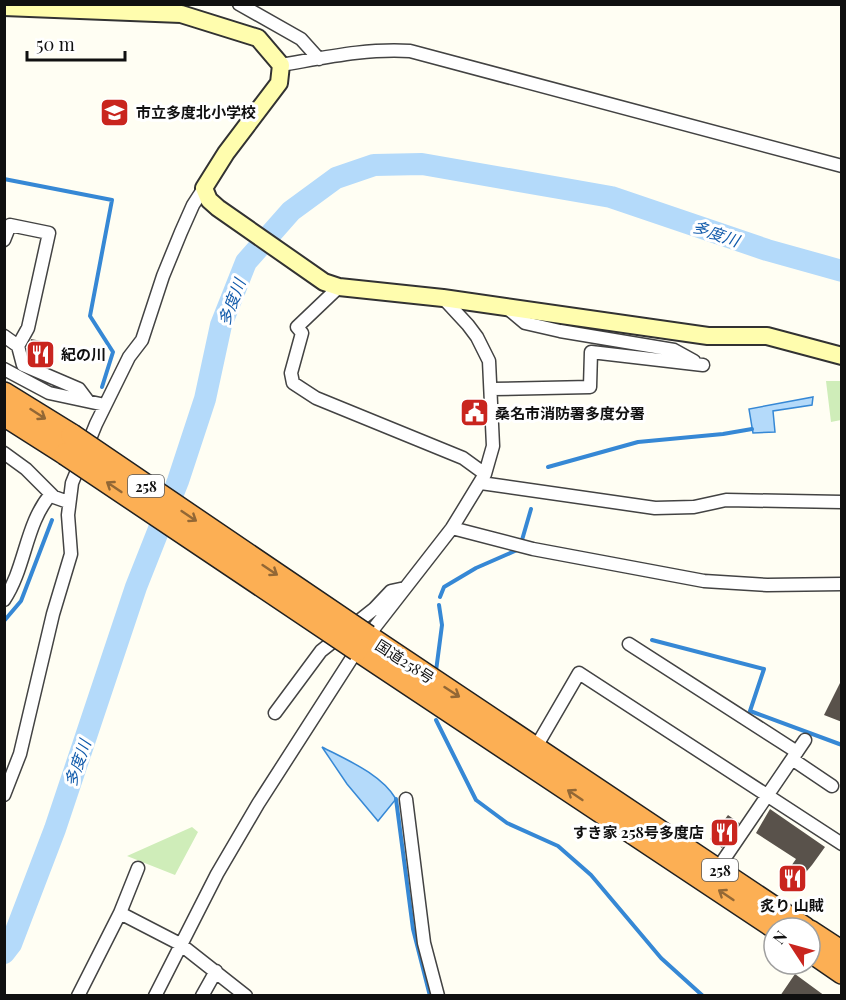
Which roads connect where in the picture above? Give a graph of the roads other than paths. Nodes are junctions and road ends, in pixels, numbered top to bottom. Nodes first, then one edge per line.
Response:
1 (240, 4) edge
2 (4, 7) edge
3 (319, 58) junction
4 (281, 65) junction
5 (842, 166) edge
6 (204, 188) junction
7 (4, 240) edge
8 (332, 284) junction
9 (443, 297) junction
10 (505, 306) junction
11 (4, 336) edge
12 (18, 346) junction
13 (842, 356) edge
14 (4, 369) edge
15 (492, 389) junction
16 (4, 393) edge
17 (88, 401) junction
18 (105, 405) junction
19 (4, 415) edge
20 (68, 445) junction
21 (4, 453) edge
22 (483, 479) junction
23 (51, 495) junction
24 (68, 502) junction
25 (842, 502) edge
26 (452, 528) junction
27 (842, 584) edge
28 (405, 588) junction
29 (4, 600) edge
30 (363, 643) junction
31 (629, 644) dead end
32 (275, 713) dead end
33 (805, 740) dead end
34 (523, 746) junction
35 (795, 755) junction
36 (832, 786) dead end
37 (4, 795) edge
38 (767, 795) junction
39 (406, 799) dead end
40 (842, 844) edge
41 (138, 868) dead end
42 (718, 868) junction
43 (120, 913) junction
44 (788, 916) edge
45 (762, 919) edge
46 (822, 939) edge
47 (180, 944) junction
48 (842, 952) edge
49 (822, 959) edge
50 (216, 971) junction
51 (842, 973) edge
52 (78, 996) edge
53 (155, 996) edge
54 (202, 996) edge
55 (246, 996) edge
56 (438, 996) edge

1 - 3 street
2 - 4 street
3 - 4 street
3 - 5 street
4 - 6 street
6 - 8 street
6 - 18 street
7 - 12 street
8 - 9 street
8 - 22 street
9 - 10 street
9 - 15 street
10 - 13 street
10 - 15 street
11 - 12 street
12 - 17 street
14 - 17 street
15 - 22 street
16 -> 20 highway, 国道258号 / 258
17 - 18 street
18 - 24 street
19 - 20 highway, 国道258号 / 258
20 - 30 highway, 国道258号 / 258, bridge
21 - 23 street
22 - 25 street
22 - 26 street
23 - 24 street
23 - 29 street
24 - 37 street
26 - 27 street
26 - 28 street
28 - 30 street
28 - 32 street
30 - 34 highway, 国道258号 / 258
30 - 47 street
31 - 35 street
33 - 35 street
34 - 38 street
34 - 42 highway, 国道258号 / 258
45 -> 34 highway, 国道258号 / 258
35 - 36 street
35 - 38 street
38 - 40 street
38 - 42 street
39 - 56 street
41 - 43 street
42 - 44 highway, 国道258号 / 258
43 - 47 street
43 - 52 street
46 - 48 highway
47 - 50 street
47 - 53 street
49 - 51 highway
50 - 54 street
50 - 55 street

